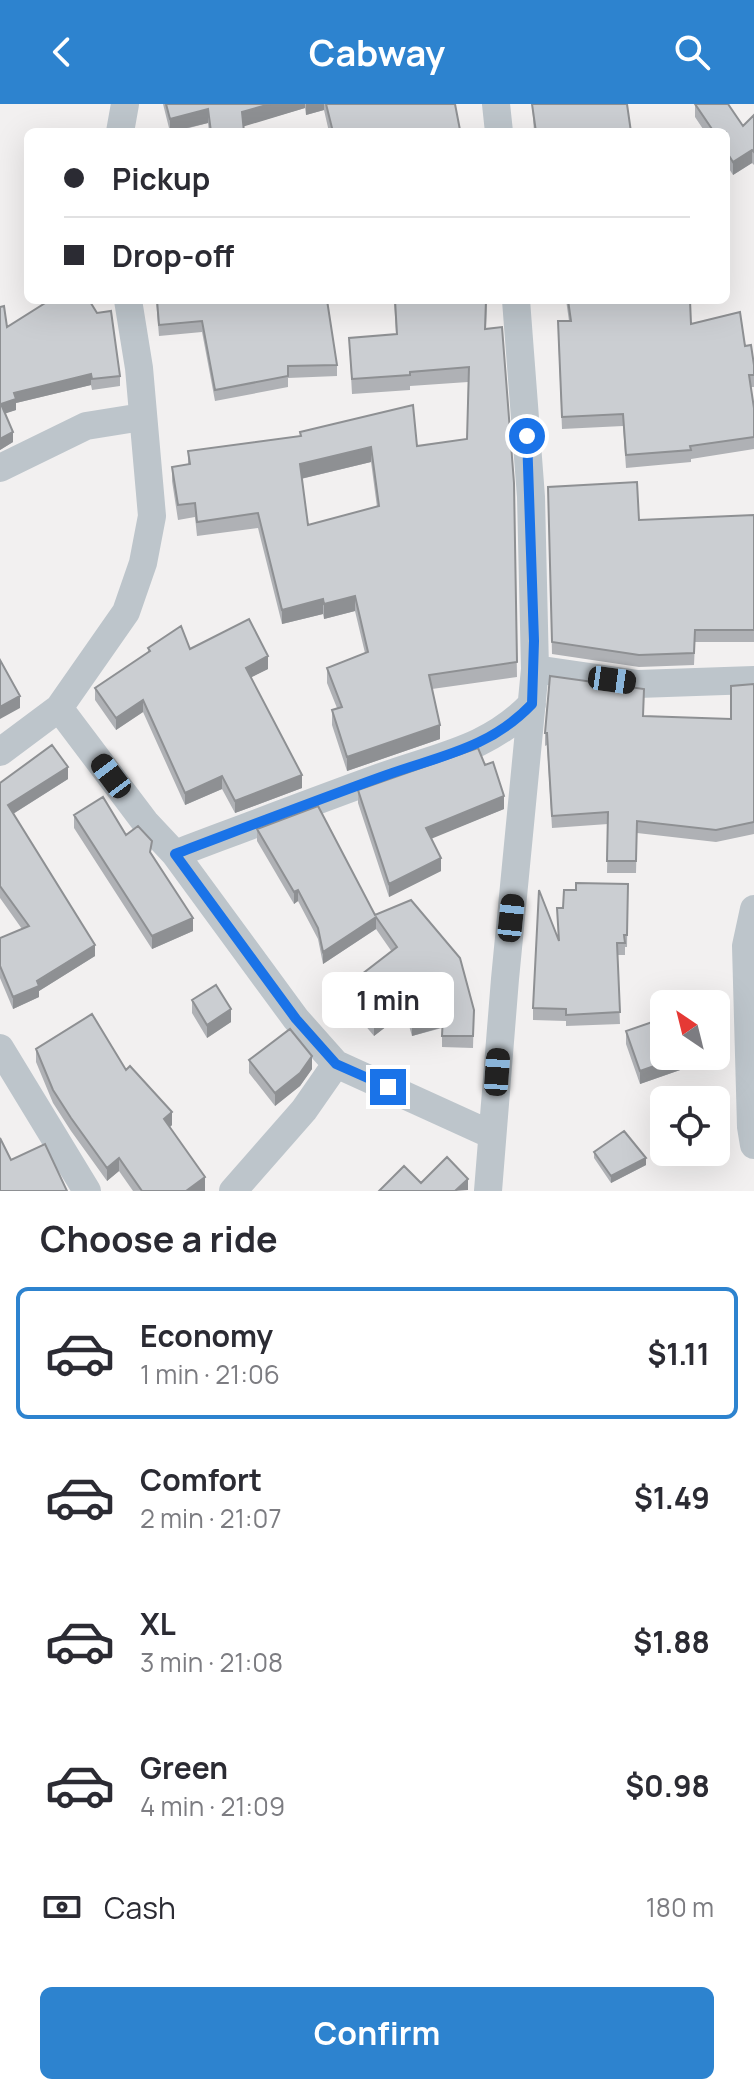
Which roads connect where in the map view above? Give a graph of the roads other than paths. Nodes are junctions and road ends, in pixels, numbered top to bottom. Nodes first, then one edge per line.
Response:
1 (125, 104) edge
2 (496, 104) edge
3 (121, 128) edge
4 (499, 128) edge
5 (129, 304) edge
6 (516, 304) edge
7 (142, 417) junction
8 (0, 468) edge
9 (535, 669) junction
10 (754, 680) edge
11 (532, 704) junction
12 (59, 708) junction
13 (0, 752) edge
14 (175, 854) junction
15 (754, 909) edge
16 (0, 1048) edge
17 (336, 1064) junction
18 (492, 1135) junction
19 (754, 1145) edge
20 (87, 1191) edge
21 (233, 1191) edge
22 (488, 1191) edge

1 - 3 street
2 - 4 street
5 - 7 street
6 - 9 street
7 - 8 street
7 - 12 street
9 - 10 street
9 - 11 street
11 - 14 street
11 - 18 street
12 - 13 street
12 - 14 street
14 - 17 street
15 - 19 street
16 - 20 street
17 - 18 street
17 - 21 street
18 - 22 street

